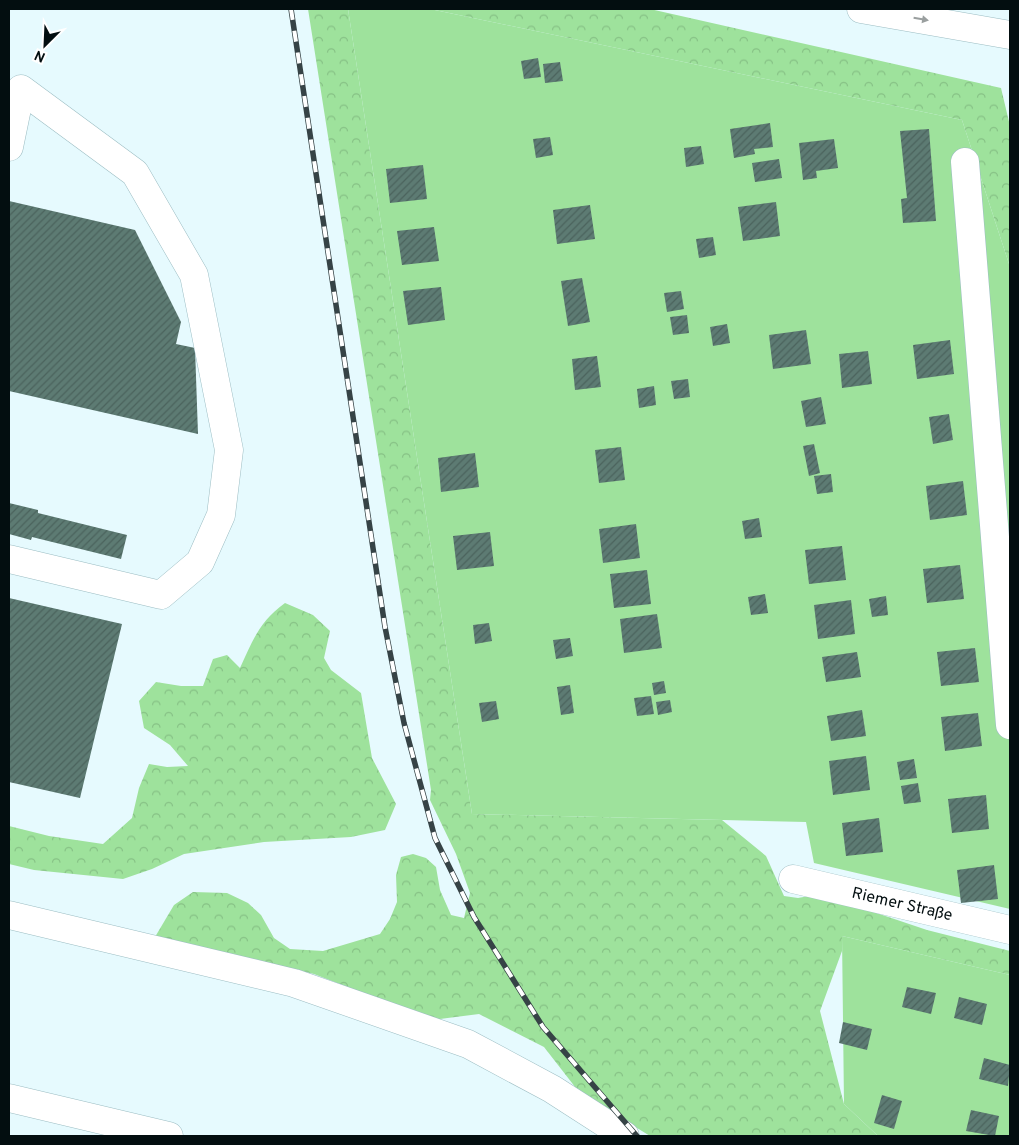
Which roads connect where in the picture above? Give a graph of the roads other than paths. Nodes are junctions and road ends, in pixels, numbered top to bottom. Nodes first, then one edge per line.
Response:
1 (861, 9) edge
2 (1010, 35) edge
3 (15, 87) edge
4 (9, 147) edge
5 (964, 162) dead end
6 (9, 559) edge
7 (1010, 725) edge
8 (794, 880) dead end
9 (9, 916) edge
10 (1010, 930) edge
11 (9, 1098) edge
12 (169, 1136) edge
13 (625, 1136) edge

1 -> 2 main road
3 - 4 main road
3 - 6 main road
5 - 7 main road
8 - 10 main road, Riemer Straße
9 - 13 main road
11 - 12 main road

